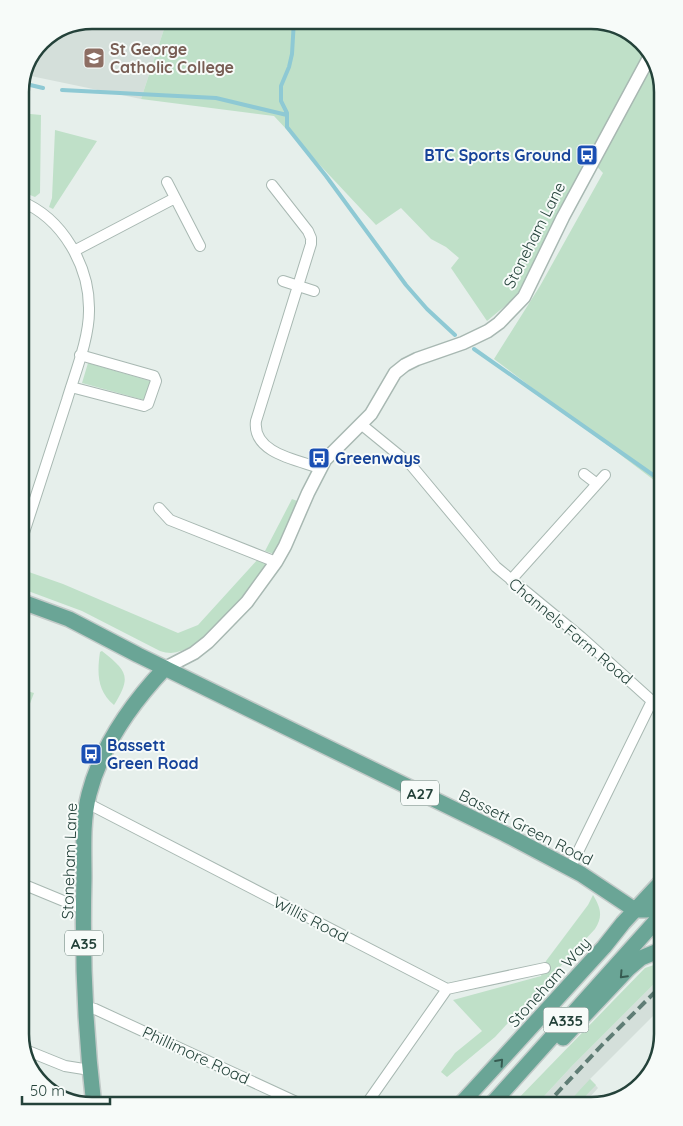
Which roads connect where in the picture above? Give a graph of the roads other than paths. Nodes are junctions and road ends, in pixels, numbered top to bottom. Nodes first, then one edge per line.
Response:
1 (647, 62) edge
2 (167, 182) dead end
3 (272, 185) dead end
4 (175, 198) junction
5 (29, 206) edge
6 (200, 246) dead end
7 (74, 251) junction
8 (283, 281) dead end
9 (298, 286) junction
10 (314, 292) dead end
11 (80, 355) junction
12 (71, 387) junction
13 (362, 425) junction
14 (320, 468) junction
15 (584, 474) dead end
16 (605, 475) dead end
17 (597, 484) junction
18 (160, 508) dead end
19 (29, 517) edge
20 (276, 562) junction
21 (511, 580) junction
22 (29, 604) edge
23 (165, 668) junction
24 (654, 698) edge
25 (654, 709) edge
26 (87, 803) junction
27 (570, 868) junction
28 (29, 887) edge
29 (654, 890) edge
30 (83, 909) junction
31 (654, 909) edge
32 (635, 910) junction
33 (654, 923) edge
34 (639, 940) junction
35 (654, 946) edge
36 (604, 947) junction
37 (654, 953) edge
38 (545, 968) dead end
39 (447, 989) junction
40 (86, 1007) junction
41 (32, 1052) edge
42 (90, 1070) junction
43 (93, 1097) edge
44 (286, 1097) edge
45 (370, 1097) edge
46 (467, 1097) edge
47 (498, 1097) edge
48 (501, 1097) edge

1 - 13 street, Stoneham Lane
2 - 4 street
3 - 9 street
4 - 6 street
4 - 7 street
5 - 7 street
7 - 11 street
8 - 9 street
9 - 10 street
9 - 14 street
11 - 12 street
11 - 12 street
12 - 19 street
13 - 14 street, Stoneham Lane
13 - 21 street, Channels Farm Road
14 - 20 street, Stoneham Lane
15 - 17 street
16 - 17 street
17 - 21 street
18 - 20 street
20 - 23 street, Stoneham Lane
21 - 24 street, Channels Farm Road
22 - 23 main road, Bassett Green Road / A27
23 - 26 main road, Stoneham Lane / A35
23 - 27 main road, Bassett Green Road / A27
25 - 27 street, Channels Farm Road
26 - 30 main road, Stoneham Lane / A35
26 - 39 street, Willis Road
27 - 32 main road, Bassett Green Road / A27
28 - 30 street
29 - 32 main road, Stoneham Way / A335
30 - 40 main road, Stoneham Lane / A35
31 - 32 main road
32 - 36 main road, Stoneham Way / A335
33 - 34 main road, A335
34 - 35 main road
34 - 36 main road
34 - 47 main road, A335
46 -> 36 main road, Stoneham Way / A335
37 -> 48 main road
38 - 39 street
39 - 45 street
40 - 42 main road, Stoneham Lane / A35
40 - 44 street, Phillimore Road
41 - 42 street
42 - 43 main road, Stoneham Lane / A35

